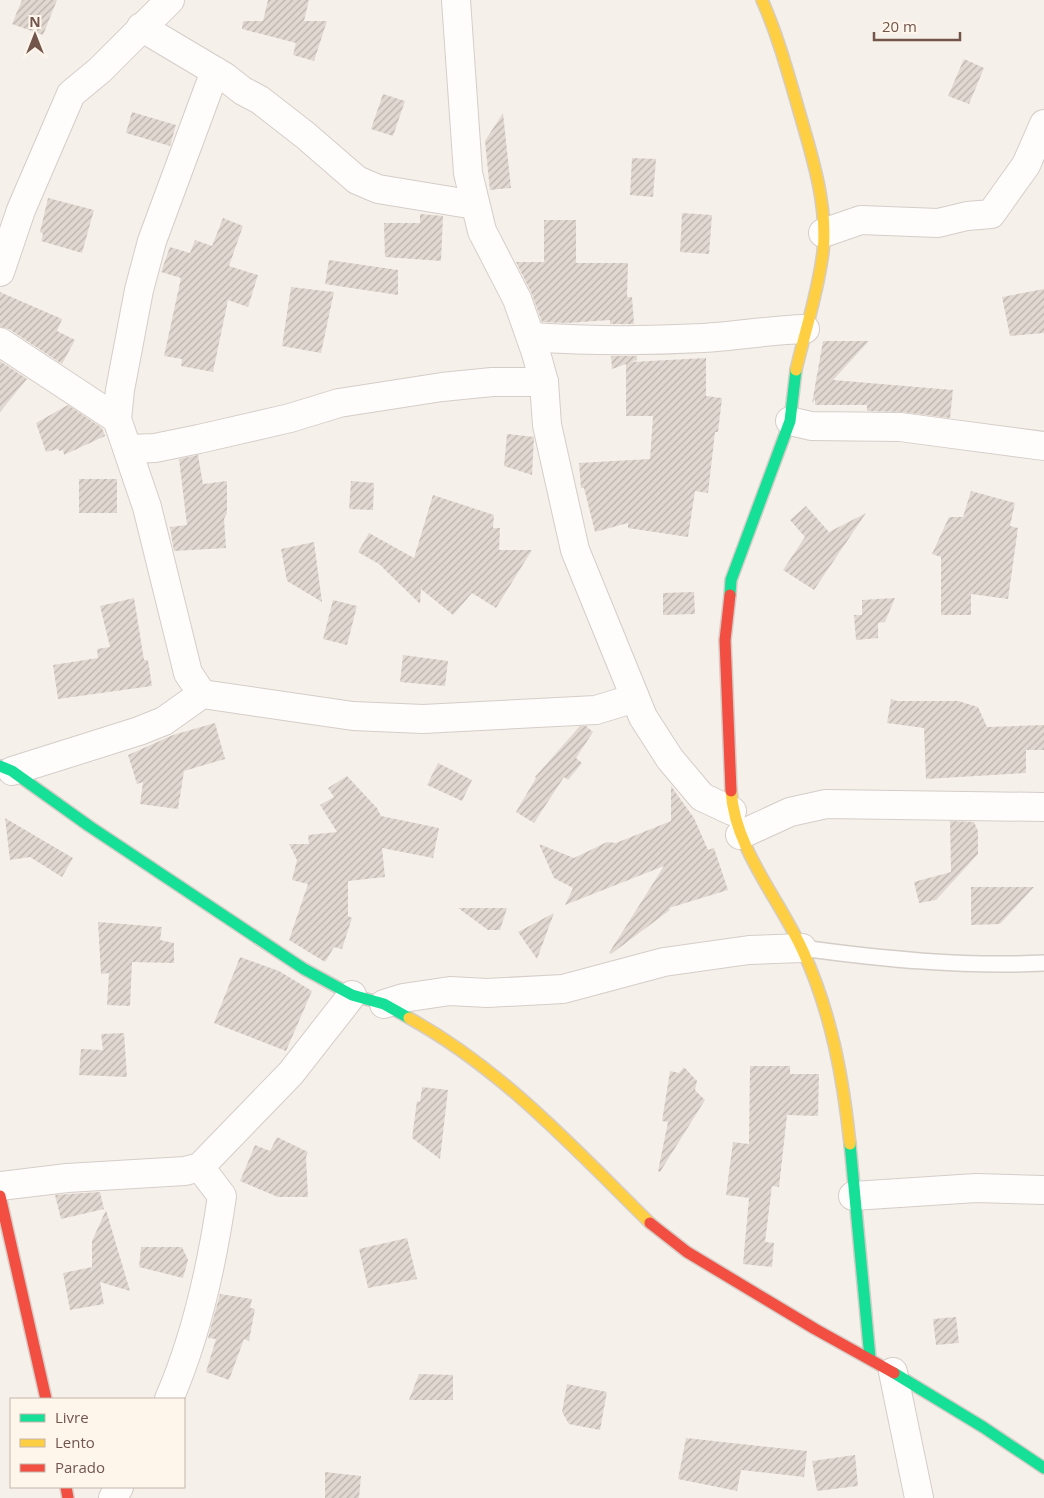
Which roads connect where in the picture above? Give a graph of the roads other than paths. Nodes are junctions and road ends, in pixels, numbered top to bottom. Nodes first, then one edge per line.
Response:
1 (170, 0) edge
2 (456, 0) edge
3 (762, 0) edge
4 (141, 27) junction
5 (215, 71) junction
6 (1044, 124) edge
7 (475, 205) junction
8 (823, 233) junction
9 (0, 272) edge
10 (805, 330) junction
11 (531, 337) junction
12 (0, 342) edge
13 (544, 382) junction
14 (117, 419) junction
15 (790, 422) junction
16 (1044, 446) edge
17 (129, 449) junction
18 (202, 694) junction
19 (635, 698) junction
20 (6, 768) edge
21 (1044, 807) edge
22 (736, 823) junction
23 (802, 948) junction
24 (1044, 963) edge
25 (352, 995) junction
26 (384, 1004) junction
27 (200, 1167) junction
28 (0, 1186) edge
29 (1044, 1190) edge
30 (0, 1196) edge
31 (853, 1196) junction
32 (870, 1358) junction
33 (893, 1372) junction
34 (46, 1398) edge
35 (169, 1398) edge
36 (1044, 1468) edge
37 (919, 1498) edge

1 - 4 street
2 - 7 street
3 - 8 street
4 - 5 street
4 - 9 street
5 - 7 street
5 - 14 street
6 - 8 street
7 - 11 street
8 - 10 street
10 - 11 street
10 - 15 street
11 - 13 street
12 - 14 street
13 - 17 street
13 - 19 street
14 - 17 street
15 - 16 street
15 - 22 street
17 - 18 street
18 - 19 street
18 - 20 street
19 - 22 street
20 - 25 street
21 - 22 street
22 - 23 street
23 - 24 lane
23 - 26 street
23 - 31 street
25 - 26 street
25 - 27 street
26 - 32 street
27 - 28 street
27 - 35 street
29 - 31 street
30 - 34 street
31 - 32 street
32 - 33 street
33 - 36 street
33 - 37 street

